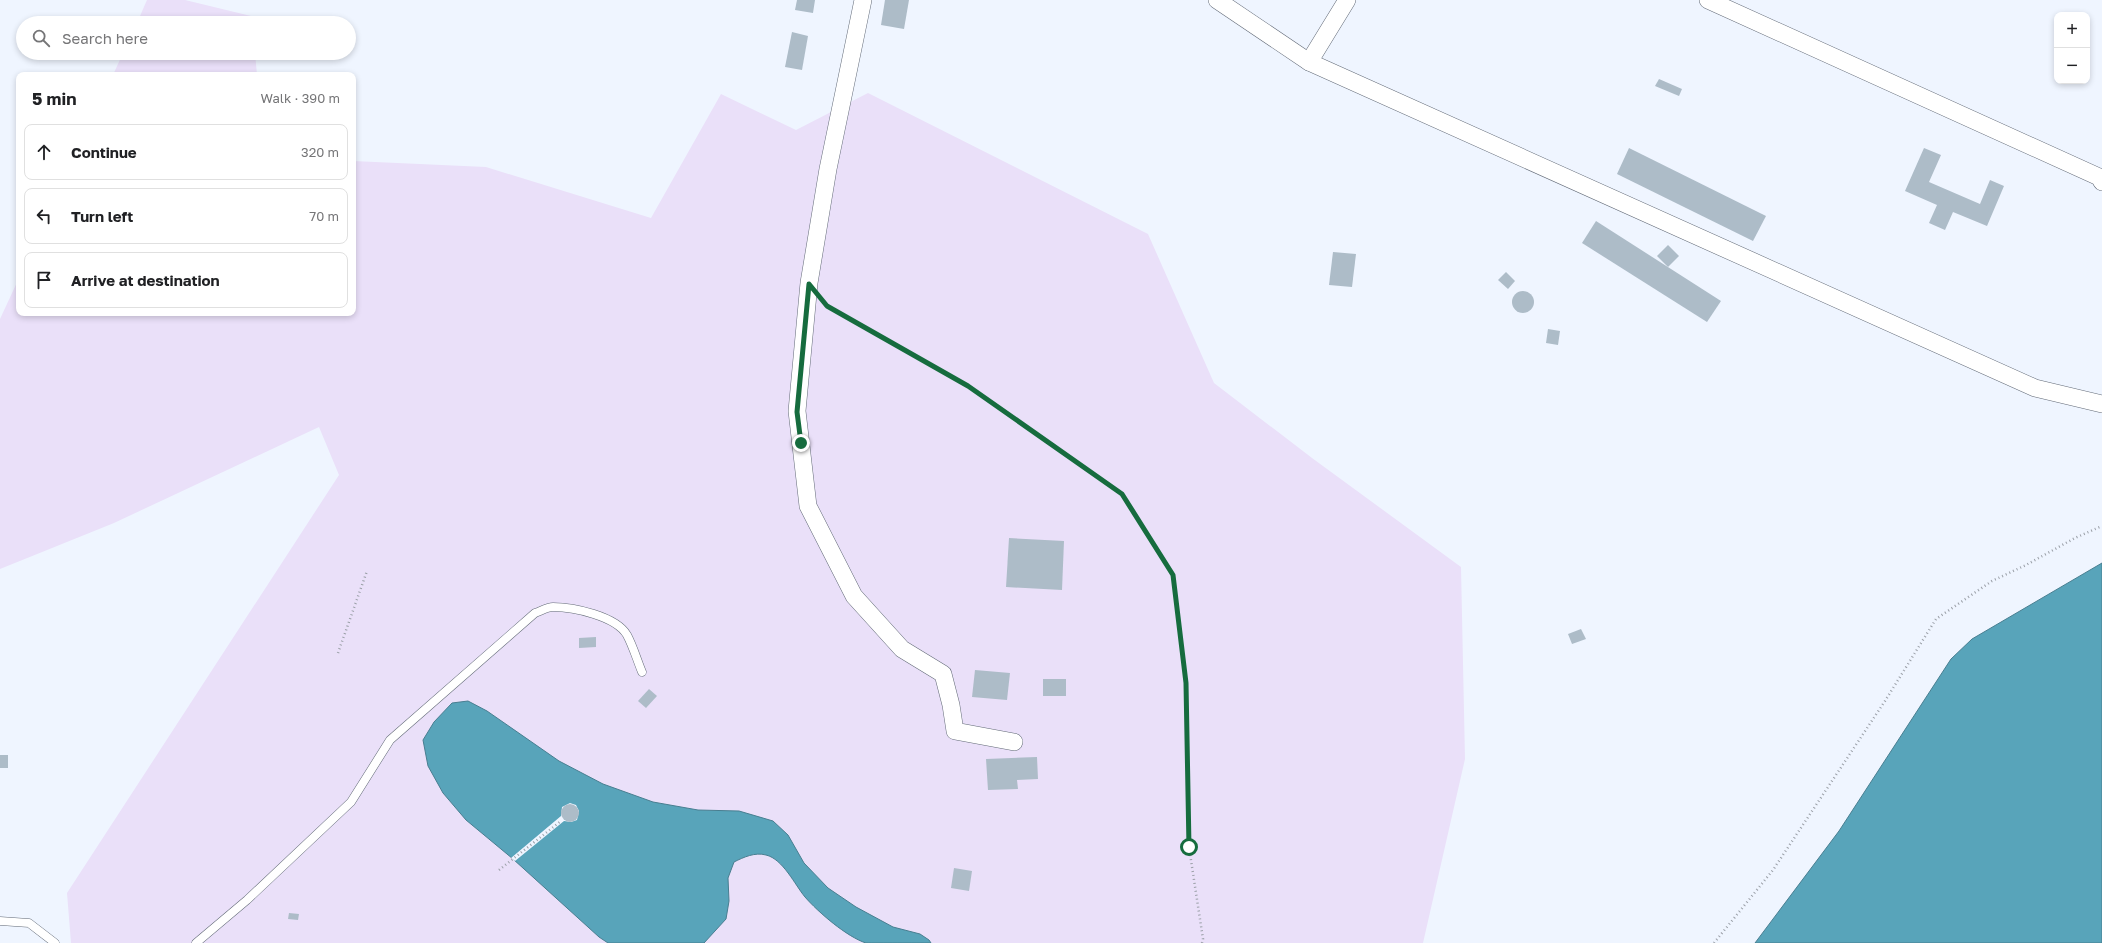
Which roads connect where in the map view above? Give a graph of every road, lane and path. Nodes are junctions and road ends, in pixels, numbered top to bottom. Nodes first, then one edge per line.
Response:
1 (863, 0) edge
2 (1217, 0) edge
3 (1347, 0) edge
4 (1708, 0) edge
5 (1309, 62) junction
6 (2102, 182) edge
7 (809, 284) junction
8 (2102, 404) edge
9 (2102, 526) edge
10 (367, 571) dead end
11 (338, 653) dead end
12 (642, 672) dead end
13 (1014, 742) dead end
14 (561, 821) dead end
15 (499, 870) dead end
16 (0, 921) edge
17 (55, 943) edge
18 (196, 943) edge
19 (1202, 943) edge
20 (1714, 943) edge

1 - 7 street
2 - 5 street
3 - 5 street
4 - 6 street
5 - 8 street
7 - 13 street
7 - 19 path
9 - 20 path
10 - 11 path
12 - 18 lane
14 - 15 path
16 - 17 lane

